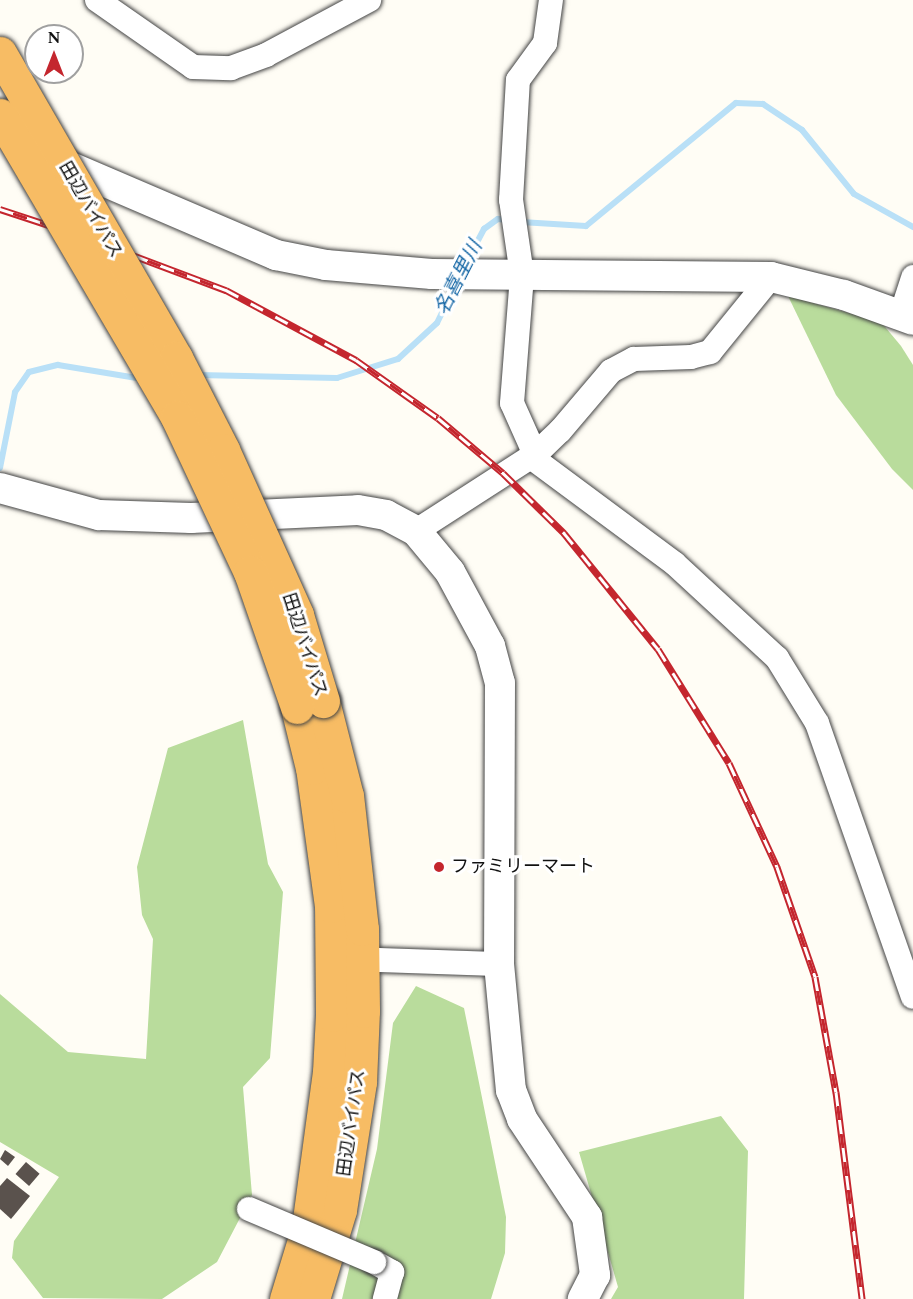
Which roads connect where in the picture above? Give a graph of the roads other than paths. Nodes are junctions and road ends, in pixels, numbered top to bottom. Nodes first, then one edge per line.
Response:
1 (97, 0) edge
2 (369, 0) edge
3 (551, 0) edge
4 (0, 54) edge
5 (0, 115) edge
6 (0, 137) edge
7 (522, 275) junction
8 (771, 277) junction
9 (913, 277) edge
10 (907, 318) edge
11 (532, 454) junction
12 (7, 490) edge
13 (416, 531) junction
14 (310, 704) junction
15 (348, 959) junction
16 (499, 964) junction
17 (913, 997) edge
18 (249, 1209) dead end
19 (286, 1299) edge
20 (313, 1299) edge
21 (385, 1299) edge
22 (583, 1299) edge

1 - 2 street
3 - 7 street
4 - 14 highway, 田辺バイパス, bridge
5 - 14 highway, 田辺バイパス, bridge
6 - 7 street
7 - 8 street
7 - 11 street
8 - 10 street
8 - 11 street
9 - 10 street
11 - 13 street
11 - 17 street
12 - 13 street
13 - 16 street
14 - 15 highway, 田辺バイパス
15 - 16 street
15 - 19 highway, 田辺バイパス
15 - 20 highway, 田辺バイパス
16 - 22 street
18 - 21 street, bridge

